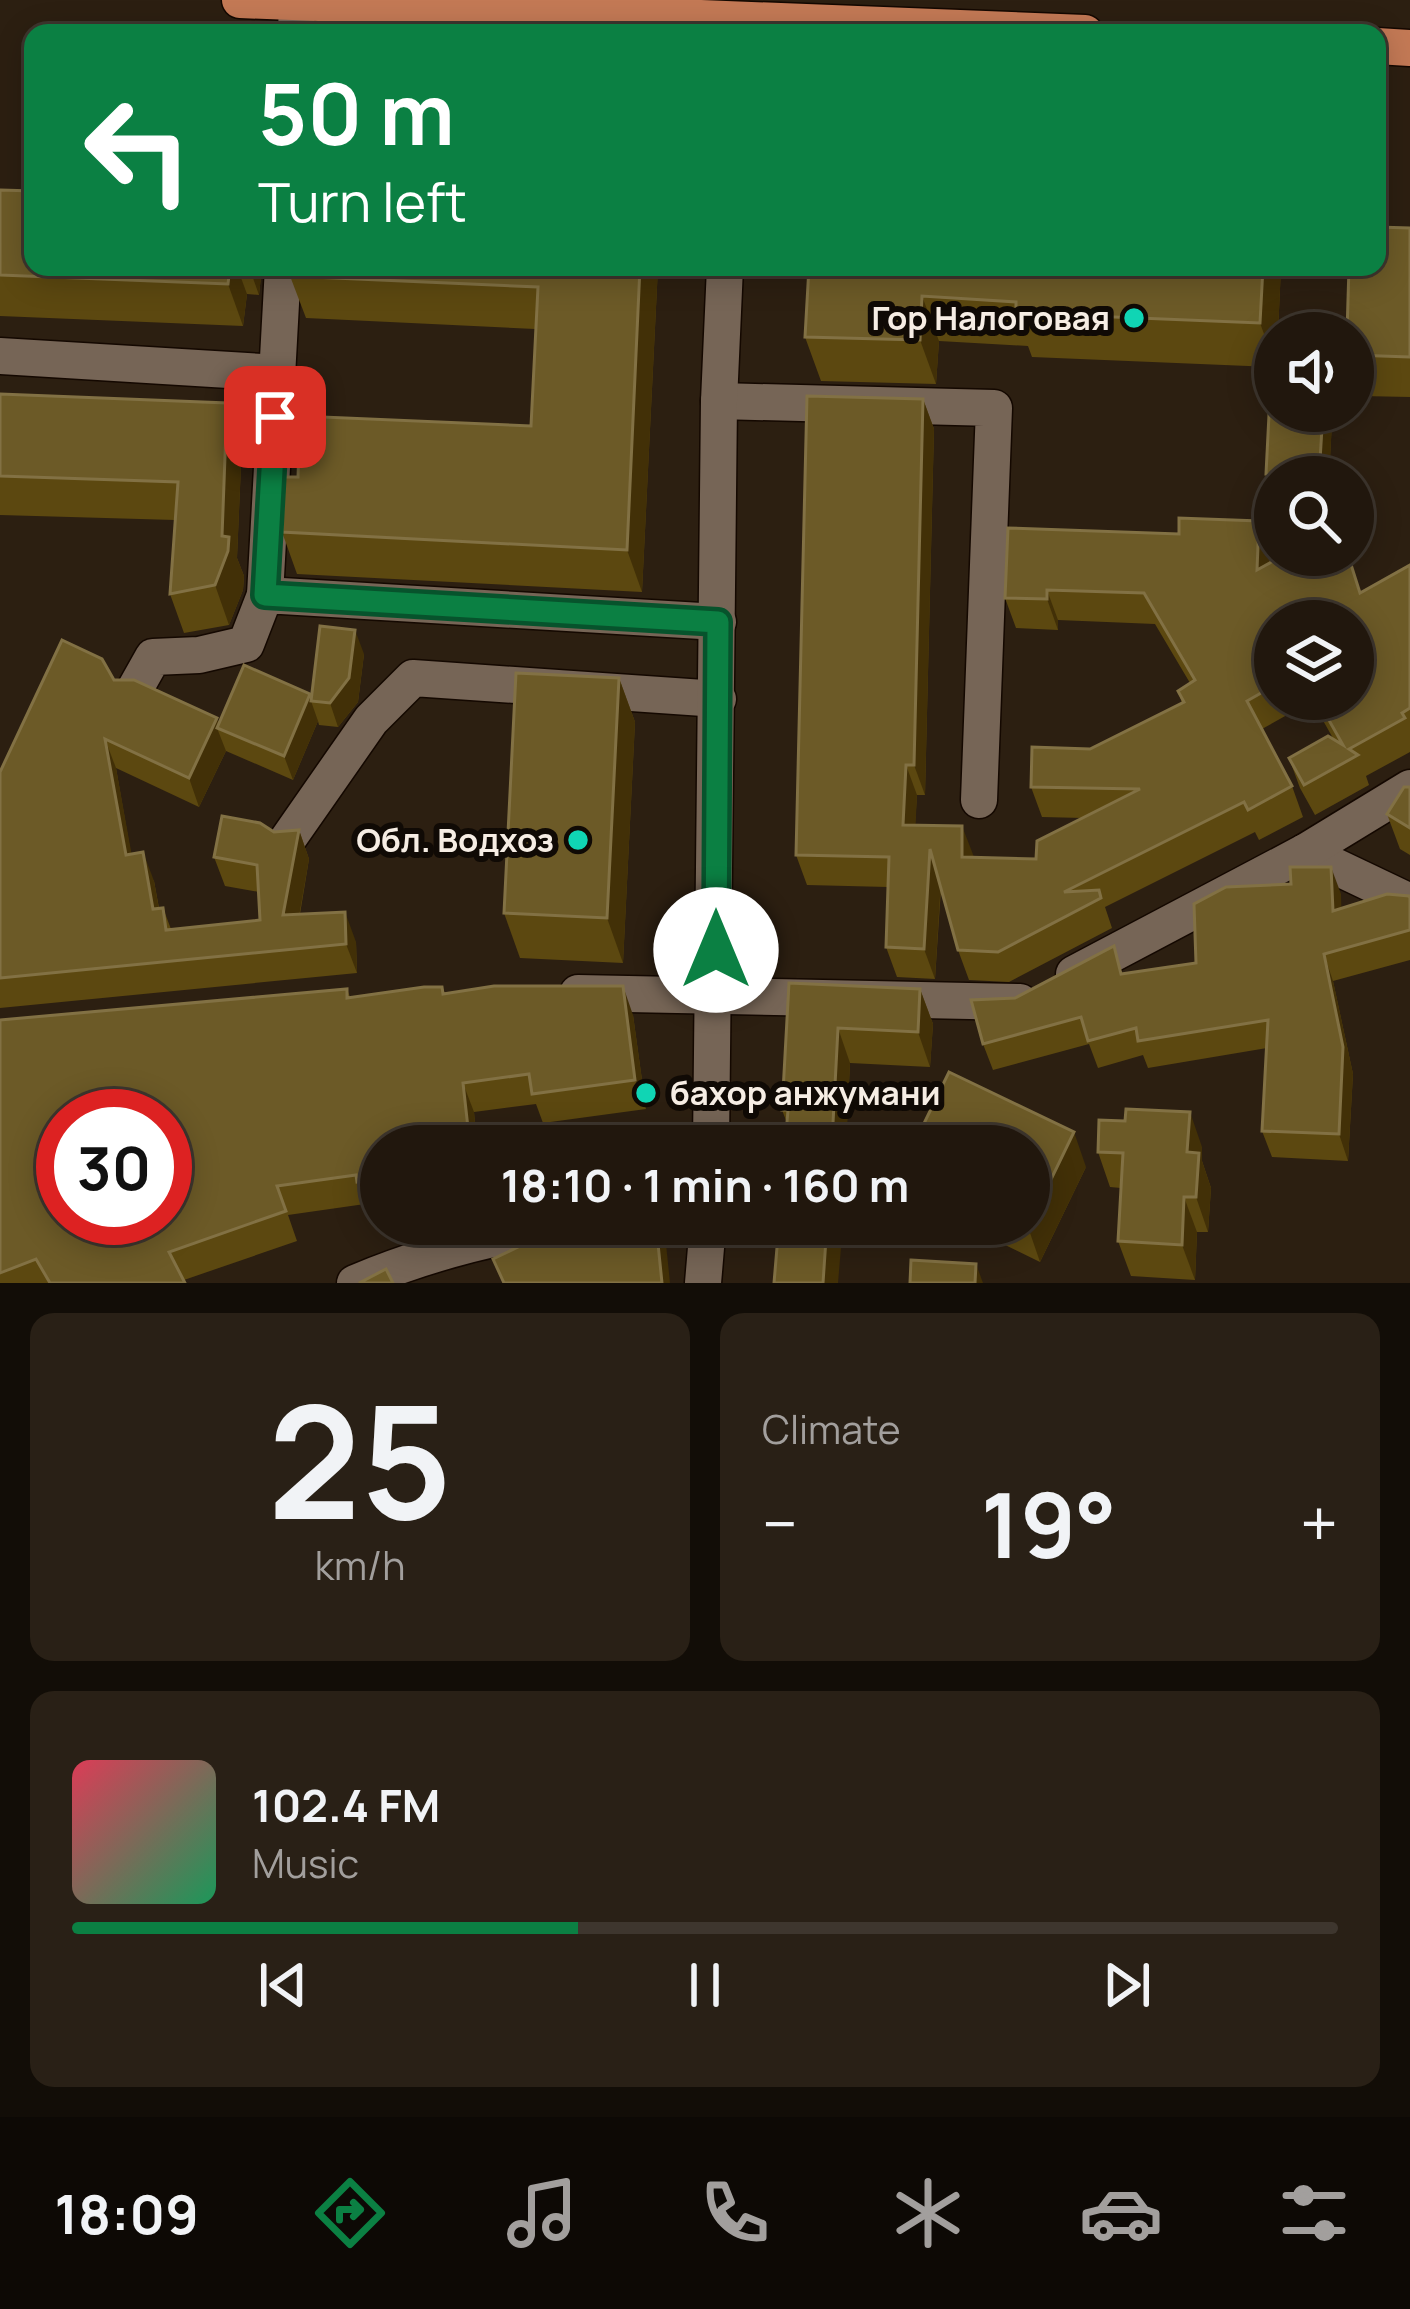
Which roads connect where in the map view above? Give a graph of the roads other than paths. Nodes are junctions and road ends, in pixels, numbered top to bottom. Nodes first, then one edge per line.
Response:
1 (240, 0) edge
2 (297, 17) edge
3 (738, 17) edge
4 (890, 24) edge
5 (283, 276) edge
6 (725, 276) edge
7 (0, 356) edge
8 (278, 373) junction
9 (718, 401) junction
10 (265, 595) junction
11 (718, 622) junction
12 (135, 688) edge
13 (718, 700) junction
14 (1410, 788) edge
15 (979, 800) dead end
16 (288, 839) edge
17 (1305, 852) junction
18 (1410, 902) edge
19 (716, 992) junction
20 (534, 993) edge
21 (712, 1125) edge
22 (463, 1245) edge
23 (706, 1245) edge
24 (356, 1283) edge
25 (703, 1283) edge

1 - 2 main road
2 - 3 main road
3 - 4 main road
5 - 8 street
6 - 9 street
7 - 8 street
8 - 10 street
9 - 11 street
9 - 15 street
10 - 11 street
10 - 12 street
11 - 13 street
13 - 16 street
13 - 19 street
14 - 17 street
17 - 18 street
17 - 19 street
19 - 20 street
19 - 21 street
22 - 24 street
23 - 25 street

